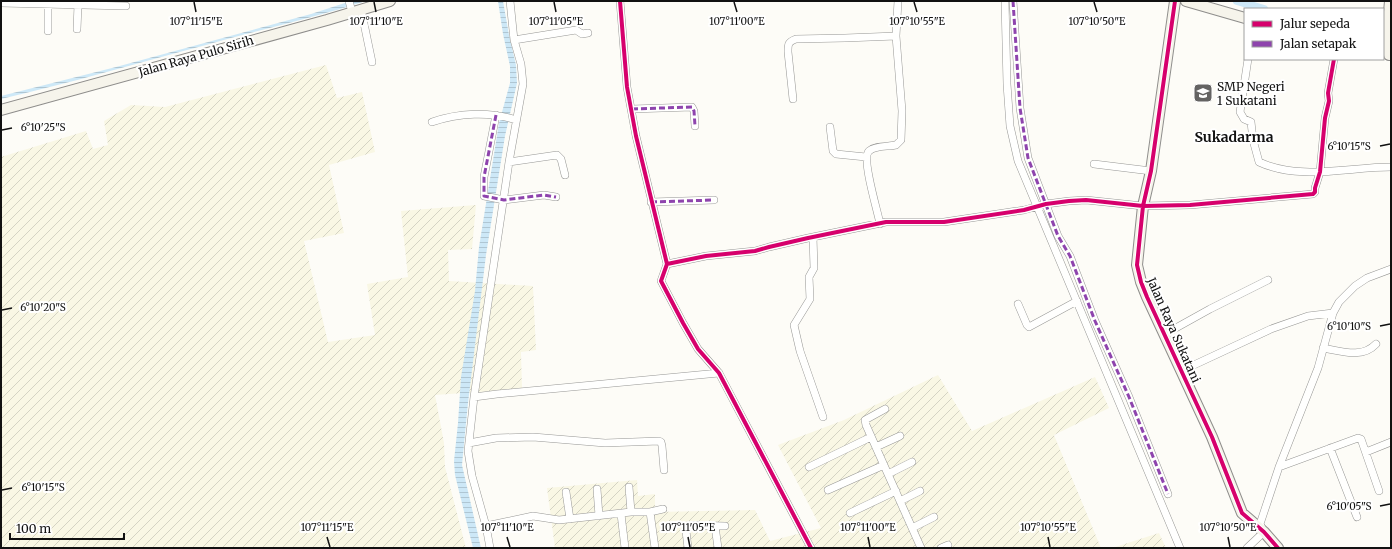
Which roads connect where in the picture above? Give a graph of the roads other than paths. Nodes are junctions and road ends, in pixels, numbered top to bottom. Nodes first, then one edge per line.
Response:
1 (349, 1) edge
2 (390, 1) edge
3 (510, 1) edge
4 (620, 1) edge
5 (898, 1) edge
6 (1005, 1) edge
7 (1013, 1) edge
8 (1175, 1) edge
9 (1186, 1) edge
10 (1390, 1) edge
11 (1, 3) edge
12 (48, 4) junction
13 (78, 5) junction
14 (126, 6) dead end
15 (355, 10) junction
16 (1244, 18) edge
17 (77, 29) dead end
18 (48, 31) dead end
19 (588, 33) dead end
20 (896, 36) junction
21 (514, 40) junction
22 (1016, 50) junction
23 (1388, 54) edge
24 (1006, 56) junction
25 (1248, 60) edge
26 (1334, 60) edge
27 (372, 62) dead end
28 (1017, 72) junction
29 (1007, 74) junction
30 (793, 99) dead end
31 (632, 109) junction
32 (1, 110) edge
33 (497, 115) junction
34 (514, 119) junction
35 (432, 122) dead end
36 (695, 126) dead end
37 (830, 126) dead end
38 (1024, 139) junction
39 (1014, 141) junction
40 (866, 157) junction
41 (510, 162) junction
42 (1094, 164) dead end
43 (1391, 167) edge
44 (1151, 171) junction
45 (1320, 172) junction
46 (565, 175) dead end
47 (556, 197) dead end
48 (502, 200) junction
49 (714, 200) dead end
50 (651, 202) junction
51 (1046, 204) junction
52 (1143, 206) junction
53 (1034, 207) junction
54 (880, 224) junction
55 (812, 237) junction
56 (667, 264) junction
57 (1391, 268) edge
58 (1268, 280) dead end
59 (1078, 301) junction
60 (1018, 304) dead end
61 (1333, 313) junction
62 (1165, 334) junction
63 (1106, 344) junction
64 (1376, 344) dead end
65 (1097, 347) junction
66 (1323, 348) junction
67 (1181, 371) junction
68 (719, 373) junction
69 (474, 398) junction
70 (885, 409) dead end
71 (823, 417) dead end
72 (900, 436) dead end
73 (872, 437) junction
74 (1391, 442) edge
75 (469, 443) junction
76 (876, 447) junction
77 (1330, 448) junction
78 (1366, 452) junction
79 (912, 462) dead end
80 (884, 465) junction
81 (809, 467) dead end
82 (1279, 467) junction
83 (664, 470) dead end
84 (888, 474) junction
85 (629, 487) dead end
86 (597, 489) dead end
87 (828, 490) dead end
88 (896, 491) junction
89 (920, 491) dead end
90 (1379, 491) dead end
91 (566, 492) dead end
92 (1168, 494) dead end
93 (900, 501) junction
94 (663, 509) dead end
95 (631, 512) junction
96 (650, 512) junction
97 (850, 513) dead end
98 (621, 514) junction
99 (599, 516) junction
100 (934, 517) dead end
101 (1357, 517) dead end
102 (570, 518) junction
103 (486, 526) junction
104 (715, 526) junction
105 (725, 526) dead end
106 (912, 528) junction
107 (1264, 532) junction
108 (490, 548) edge
109 (625, 548) edge
110 (655, 548) edge
111 (688, 548) edge
112 (718, 548) edge
113 (811, 548) edge
114 (921, 548) edge
115 (1180, 548) edge
116 (1247, 548) edge
117 (1278, 548) edge

1 - 15 street
2 - 15 street, Jalan Raya Pulo Sirih
3 - 21 street
4 - 31 street
5 - 20 street
6 - 24 street
7 - 22 street
8 - 44 street, Jalan Raya Sukatani
9 - 16 street
10 - 23 street
11 - 12 street
12 - 13 street
12 - 18 street
13 - 14 street
13 - 17 street
15 - 27 street
15 - 32 street, Jalan Raya Pulo Sirih
19 - 21 street
20 - 30 street
20 - 40 street
21 - 34 street
22 - 24 street
22 - 28 street
24 - 29 street
25 - 45 street
26 - 45 street
28 - 29 street
28 - 38 street
29 - 39 street
31 - 36 street
31 - 50 street
33 - 34 street
33 - 35 street
33 - 48 street
34 - 41 street
37 - 40 street
38 - 39 street
38 - 51 street
39 - 53 street
40 - 54 street
41 - 46 street
41 - 48 street
42 - 44 street
43 - 45 street
44 - 52 street, Jalan Raya Sukatani
45 - 52 street
47 - 48 street
48 - 69 street
49 - 50 street
50 - 56 street
51 - 52 street
51 - 53 street
51 - 63 street
52 - 62 street, Jalan Raya Sukatani
53 - 54 street
53 - 59 street
54 - 55 street
55 - 56 street
55 - 71 street
56 - 68 street
57 - 61 street
58 - 62 street
59 - 60 street
59 - 65 street
61 - 66 street
61 - 67 street
62 - 67 street, Jalan Raya Sukatani
63 - 65 street
63 - 92 street
64 - 66 street
65 - 115 street
66 - 82 street
67 - 107 street, Jalan Raya Sukatani
68 - 69 street
68 - 113 street
69 - 75 street
70 - 73 street
72 - 76 street
73 - 76 street
73 - 81 street
74 - 78 street
75 - 83 street
75 - 103 street
76 - 80 street
77 - 78 street
77 - 82 street
77 - 101 street
78 - 90 street
79 - 84 street
80 - 84 street
80 - 87 street
82 - 107 street
84 - 88 street
85 - 95 street
86 - 99 street
88 - 93 street
88 - 97 street
89 - 93 street
91 - 102 street
93 - 106 street
94 - 96 street
95 - 96 street
95 - 98 street
96 - 110 street
98 - 99 street
98 - 109 street
99 - 102 street
100 - 106 street
102 - 103 street
103 - 108 street
104 - 105 street
104 - 111 street
104 - 112 street
106 - 114 street
107 - 116 street
107 - 117 street, Jalan Raya Sukatani

